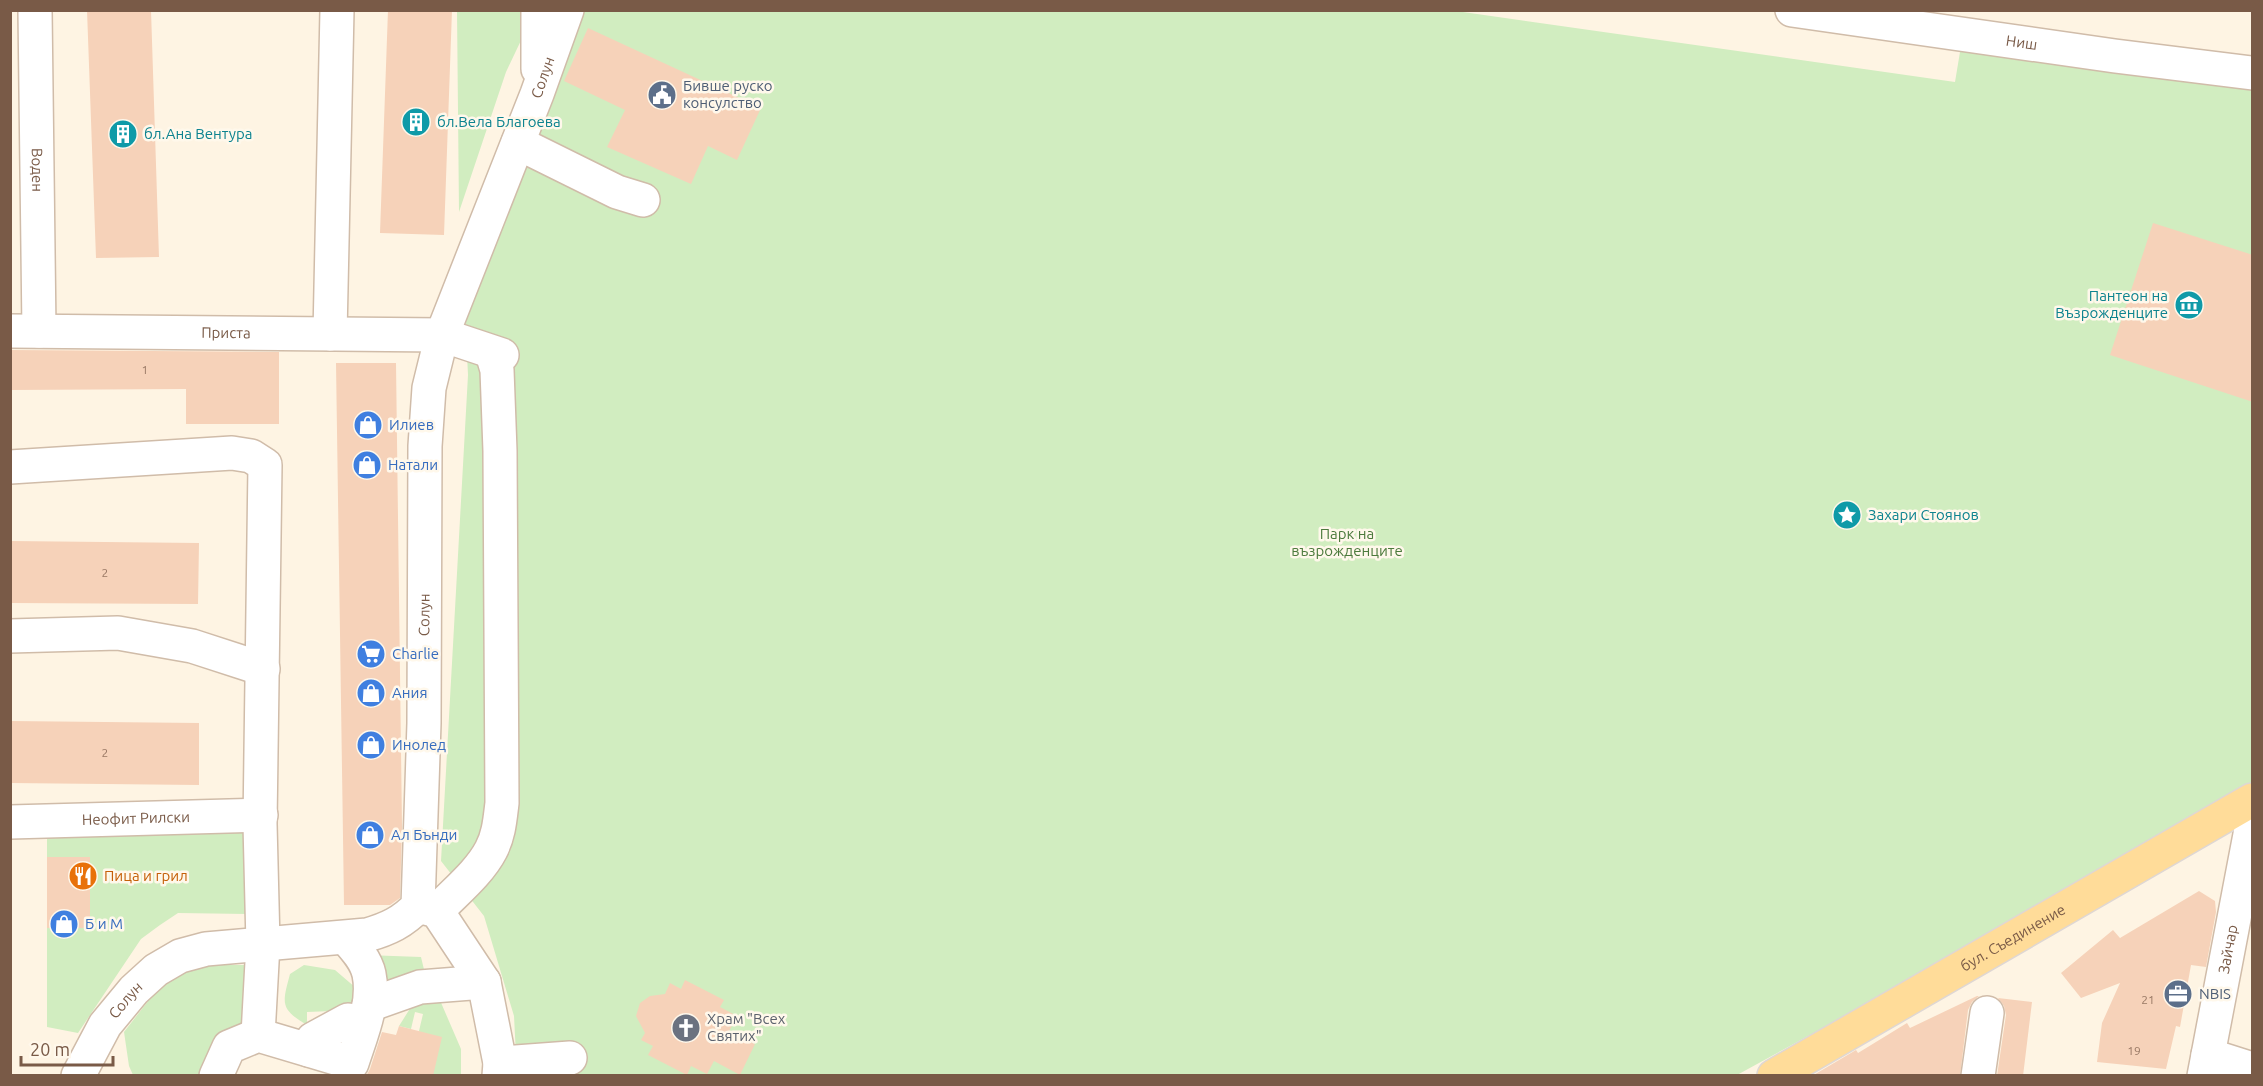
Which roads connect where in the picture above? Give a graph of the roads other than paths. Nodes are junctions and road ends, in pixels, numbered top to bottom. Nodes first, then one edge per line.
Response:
1 (35, 10) edge
2 (337, 10) edge
3 (538, 10) edge
4 (567, 10) edge
5 (1792, 10) edge
6 (2253, 73) edge
7 (537, 94) junction
8 (518, 143) junction
9 (643, 200) dead end
10 (25, 331) edge
11 (330, 334) junction
12 (442, 335) junction
13 (10, 467) edge
14 (10, 636) edge
15 (263, 669) junction
16 (2253, 800) edge
17 (261, 815) junction
18 (10, 822) edge
19 (2253, 824) edge
20 (2248, 868) edge
21 (427, 909) junction
22 (346, 938) junction
23 (263, 944) junction
24 (484, 982) junction
25 (1988, 1012) dead end
26 (367, 1014) junction
27 (258, 1035) junction
28 (570, 1058) dead end
29 (2206, 1065) edge
30 (500, 1069) edge
31 (2253, 1069) edge
32 (78, 1076) edge
33 (216, 1076) edge
34 (1774, 1076) edge
35 (1978, 1076) edge

1 - 10 street, Воден
2 - 11 street
3 - 7 street
4 - 7 street, Солун
5 - 6 street, Ниш
7 - 8 street, Солун
8 - 9 street
8 - 12 street, Солун
10 - 11 street, Приста
11 - 12 street, Приста
12 - 21 street, Солун
12 - 21 street, Приста
13 - 15 street
14 - 15 street
15 - 17 street
16 - 34 main road, бул. Съединение
17 - 18 street, Неофит Рилски
17 - 23 street
19 - 20 street, Зайчар
20 - 29 street, Зайчар
21 - 22 street, Солун
21 - 24 street
22 - 23 street, Солун
22 - 26 street
23 - 27 street
23 - 32 street, Солун
24 - 26 street
24 - 30 street
25 - 35 street
26 - 27 street
27 - 33 street
28 - 30 street
29 - 31 street

